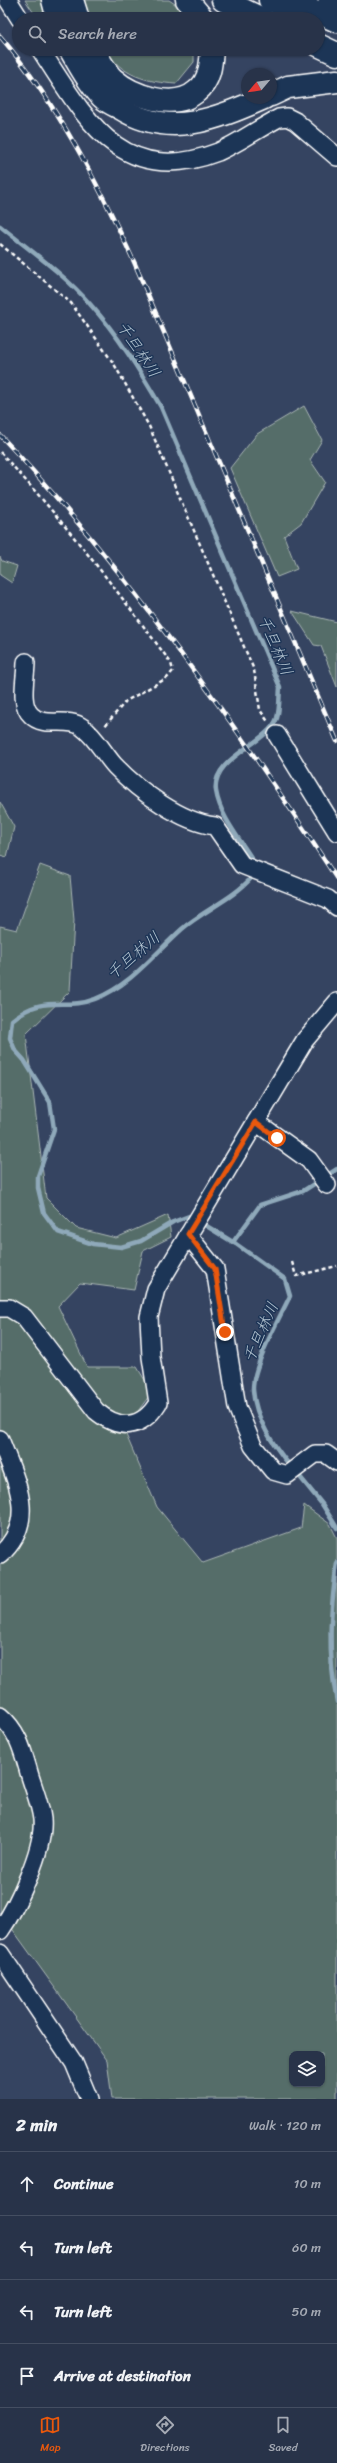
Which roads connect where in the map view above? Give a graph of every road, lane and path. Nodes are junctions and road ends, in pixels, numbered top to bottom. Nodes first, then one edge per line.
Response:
1 (8, 0) edge
2 (53, 0) edge
3 (72, 0) edge
4 (187, 0) edge
5 (223, 0) edge
6 (270, 0) edge
7 (290, 0) edge
8 (327, 0) edge
9 (337, 5) edge
10 (16, 12) edge
11 (56, 12) edge
12 (76, 12) edge
13 (197, 12) edge
14 (248, 12) edge
15 (295, 12) edge
16 (317, 12) edge
17 (325, 16) edge
18 (337, 21) edge
19 (325, 26) edge
20 (337, 32) edge
21 (325, 48) edge
22 (337, 54) edge
23 (45, 56) edge
24 (74, 56) edge
25 (97, 56) edge
26 (211, 56) edge
27 (337, 81) edge
28 (277, 92) edge
29 (248, 104) edge
30 (337, 157) edge
31 (0, 244) edge
32 (0, 452) edge
33 (26, 662) dead end
34 (260, 710) dead end
35 (277, 734) dead end
36 (96, 741) junction
37 (337, 832) edge
38 (337, 907) edge
39 (337, 1002) edge
40 (256, 1122) junction
41 (322, 1179) dead end
42 (190, 1232) junction
43 (292, 1262) dead end
44 (337, 1266) edge
45 (0, 1308) edge
46 (0, 1439) edge
47 (337, 1462) edge
48 (0, 1555) edge
49 (0, 1716) edge
50 (0, 1931) edge
51 (0, 1953) edge
52 (89, 2099) edge

1 - 10 street
2 - 11 highway
3 - 12 highway
4 - 13 highway
5 - 14 highway
6 - 15 highway
7 - 16 highway
8 - 9 street
17 - 18 highway
19 - 20 highway
21 - 22 highway
23 - 30 street
24 - 29 highway
25 - 26 highway
27 - 28 highway
31 - 34 path
32 - 36 path
33 - 36 street
35 - 37 street
36 - 38 street
39 - 40 street
40 - 41 street
40 - 42 street
42 - 45 street
42 - 47 street
43 - 44 path
46 - 48 street
49 - 50 street
51 - 52 street

